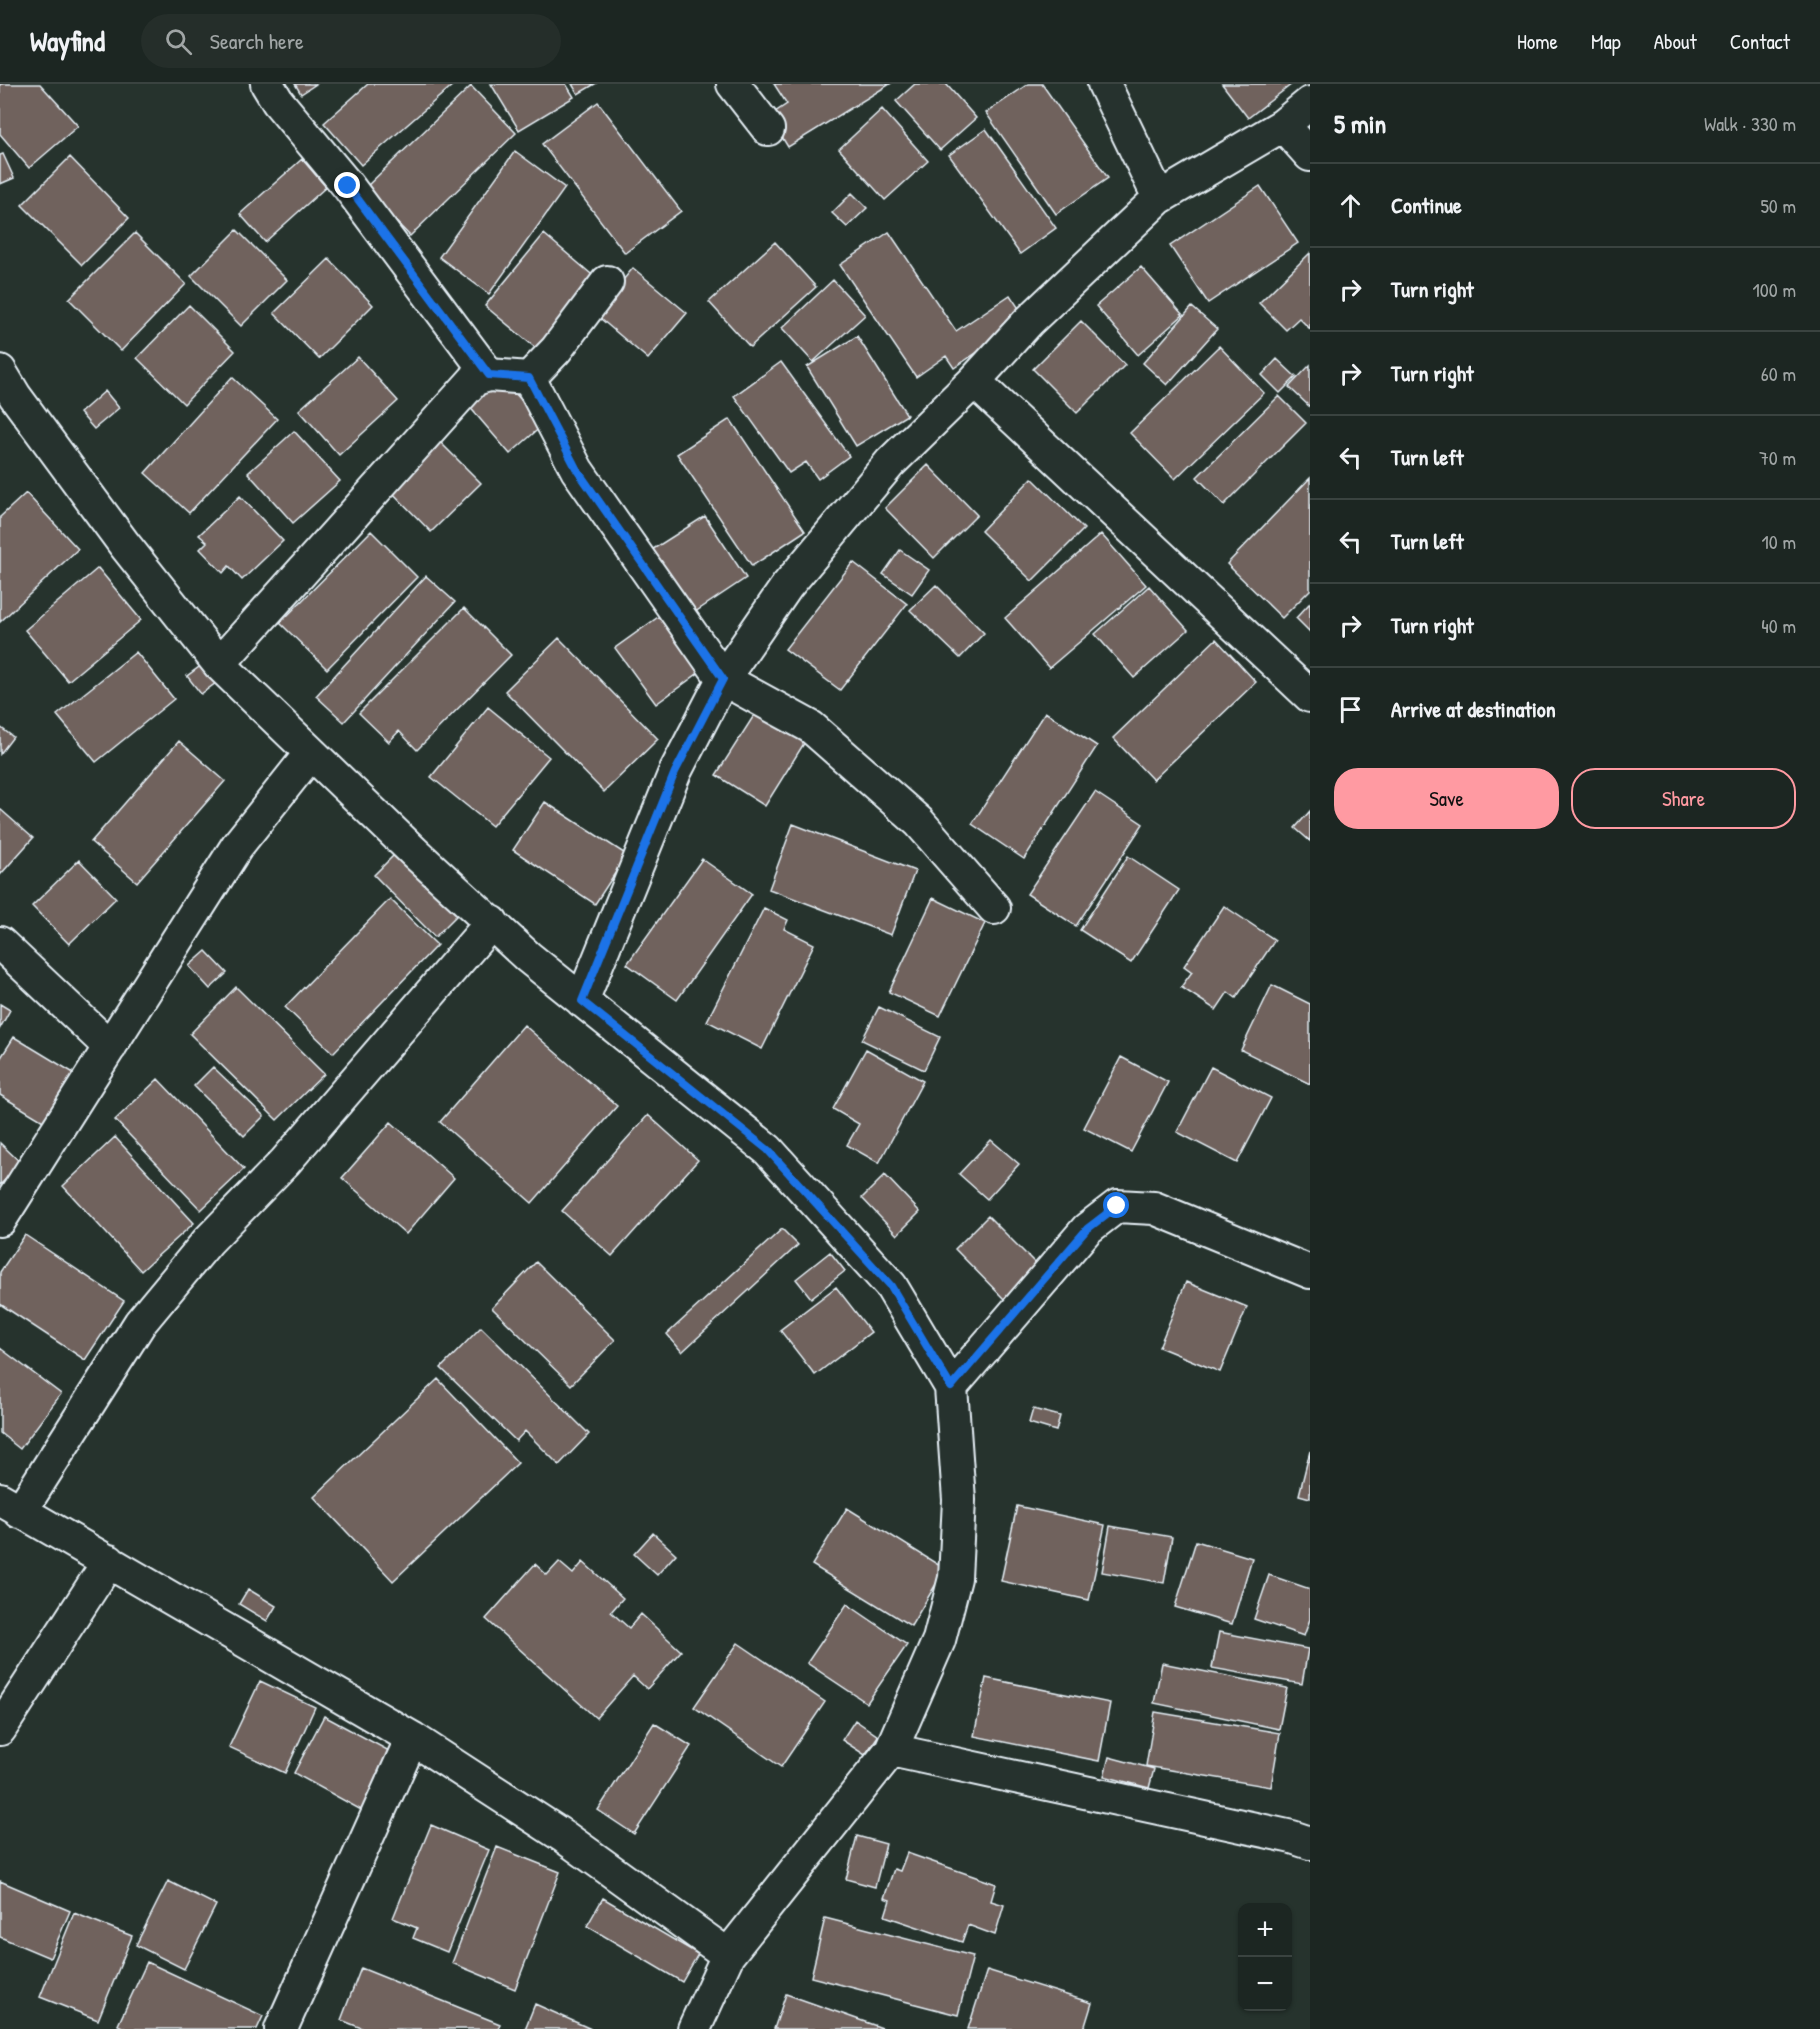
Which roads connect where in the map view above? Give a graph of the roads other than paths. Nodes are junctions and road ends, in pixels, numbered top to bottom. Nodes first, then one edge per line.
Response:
1 (267, 84) edge
2 (733, 84) edge
3 (1104, 84) edge
4 (1310, 103) edge
5 (1282, 125) junction
6 (768, 129) dead end
7 (1310, 155) edge
8 (1159, 198) junction
9 (607, 282) dead end
10 (0, 371) edge
11 (489, 375) junction
12 (529, 378) junction
13 (974, 381) junction
14 (219, 664) junction
15 (723, 679) junction
16 (1310, 696) edge
17 (311, 753) junction
18 (994, 908) dead end
19 (492, 922) junction
20 (0, 943) edge
21 (582, 1001) junction
22 (110, 1047) junction
23 (0, 1220) edge
24 (1310, 1272) edge
25 (951, 1387) junction
26 (10, 1506) edge
27 (109, 1561) junction
28 (0, 1729) edge
29 (412, 1738) junction
30 (891, 1750) junction
31 (1310, 1843) edge
32 (728, 1955) junction
33 (280, 2029) edge
34 (694, 2029) edge

1 - 11 street
2 - 6 street
3 - 8 street
4 - 5 street
5 - 7 street
5 - 8 street
8 - 13 street
9 - 12 street
10 - 14 street
11 - 12 street
11 - 14 street
12 - 15 street
13 - 15 street
13 - 16 street
14 - 17 street
15 - 18 street
15 - 21 street
17 - 19 street
17 - 22 street
19 - 21 street
19 - 26 street
20 - 22 street
21 - 25 street
22 - 23 street
24 - 25 street
25 - 30 street
26 - 27 street
27 - 28 street
27 - 29 street
29 - 32 street
29 - 33 street
30 - 31 street
30 - 32 street
32 - 34 street

